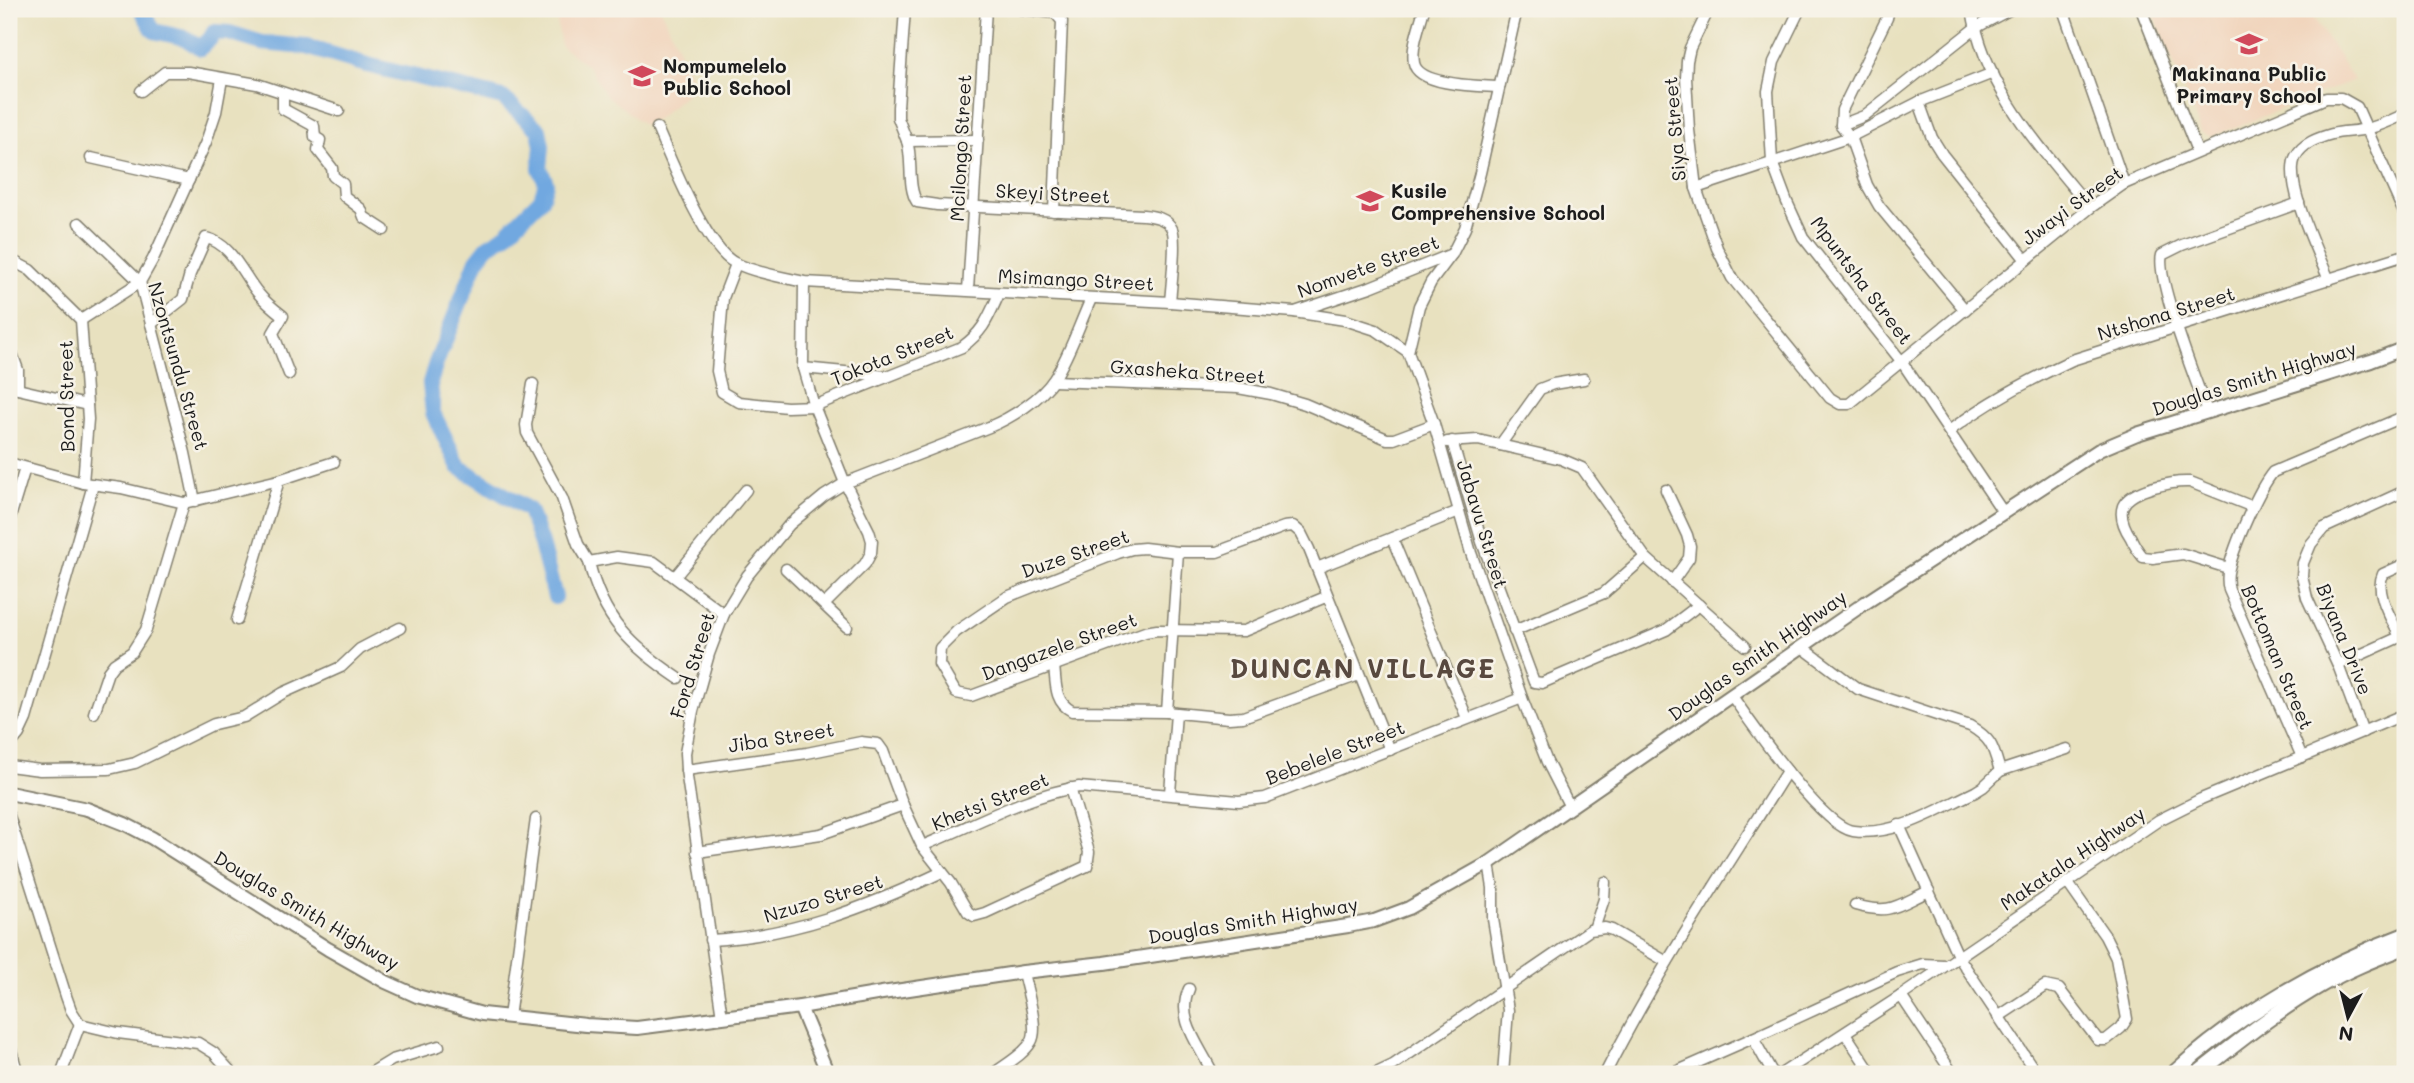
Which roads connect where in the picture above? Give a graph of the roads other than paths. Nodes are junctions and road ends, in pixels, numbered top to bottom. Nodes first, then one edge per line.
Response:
1 (986, 9) edge
2 (1020, 9) edge
3 (1424, 9) edge
4 (1517, 9) edge
5 (1709, 9) edge
6 (1800, 9) edge
7 (1889, 9) edge
8 (1972, 9) edge
9 (2011, 9) edge
10 (2063, 9) edge
11 (2141, 9) edge
12 (904, 11) edge
13 (1975, 28) junction
14 (1993, 73) junction
15 (222, 79) junction
16 (1499, 87) junction
17 (141, 91) dead end
18 (283, 93) junction
19 (1919, 102) junction
20 (339, 111) dead end
21 (2405, 114) edge
22 (1841, 125) junction
23 (657, 128) dead end
24 (2369, 129) junction
25 (1850, 137) junction
26 (978, 140) junction
27 (907, 141) junction
28 (2197, 151) junction
29 (91, 158) dead end
30 (1772, 162) junction
31 (189, 180) junction
32 (2124, 184) junction
33 (1696, 188) junction
34 (2299, 204) junction
35 (974, 206) junction
36 (2090, 208) junction
37 (1054, 211) junction
38 (2405, 215) edge
39 (79, 222) dead end
40 (384, 230) dead end
41 (1452, 254) junction
42 (2405, 255) edge
43 (9, 259) edge
44 (2026, 260) junction
45 (736, 264) junction
46 (2329, 280) junction
47 (140, 282) junction
48 (804, 282) junction
49 (968, 289) junction
50 (999, 294) junction
51 (1091, 299) junction
52 (1170, 302) junction
53 (1965, 310) junction
54 (1294, 312) junction
55 (81, 320) junction
56 (151, 324) junction
57 (2177, 327) junction
58 (9, 345) edge
59 (2405, 348) edge
60 (1408, 352) junction
61 (1902, 362) junction
62 (803, 368) junction
63 (289, 374) dead end
64 (888, 376) junction
65 (1584, 379) dead end
66 (1053, 381) junction
67 (533, 384) dead end
68 (13, 388) edge
69 (1849, 404) joint
70 (87, 405) junction
71 (814, 406) junction
72 (2207, 411) junction
73 (2405, 416) edge
74 (1434, 424) junction
75 (1949, 431) junction
76 (1452, 441) junction
77 (1440, 444) junction
78 (1500, 445) junction
79 (334, 462) dead end
80 (9, 463) edge
81 (26, 468) junction
82 (279, 480) junction
83 (88, 484) junction
84 (845, 484) junction
85 (746, 490) dead end
86 (1666, 490) dead end
87 (2405, 491) edge
88 (189, 502) junction
89 (2253, 508) junction
90 (1459, 511) junction
91 (2003, 512) junction
92 (10, 515) edge
93 (1392, 538) junction
94 (1178, 552) junction
95 (1645, 557) junction
96 (589, 562) junction
97 (2405, 564) edge
98 (1317, 568) junction
99 (2228, 568) junction
100 (786, 569) dead end
101 (675, 577) junction
102 (1672, 582) junction
103 (1328, 596) junction
104 (825, 604) junction
105 (1699, 605) junction
106 (724, 614) junction
107 (237, 620) dead end
108 (847, 627) dead end
109 (400, 628) dead end
110 (1172, 630) junction
111 (1514, 631) junction
112 (2402, 636) edge
113 (1745, 646) dead end
114 (1802, 648) junction
115 (939, 664) joint
116 (1054, 665) junction
117 (2338, 666) junction
118 (1359, 676) junction
119 (678, 678) dead end
120 (1731, 696) junction
121 (1522, 698) junction
122 (94, 713) dead end
123 (1171, 713) junction
124 (2405, 714) edge
125 (1467, 718) junction
126 (2363, 732) junction
127 (9, 746) edge
128 (2067, 749) dead end
129 (1390, 750) junction
130 (2302, 757) junction
131 (9, 766) edge
132 (686, 769) junction
133 (1787, 771) junction
134 (2000, 771) junction
135 (1070, 788) junction
136 (9, 793) edge
137 (1170, 793) junction
138 (903, 805) junction
139 (1570, 807) junction
140 (9, 816) edge
141 (536, 819) dead end
142 (1899, 825) junction
143 (922, 846) junction
144 (697, 852) junction
145 (1489, 863) junction
146 (942, 872) junction
147 (1605, 882) dead end
148 (2067, 882) junction
149 (1929, 891) junction
150 (1855, 905) dead end
151 (1594, 929) junction
152 (2405, 934) edge
153 (710, 940) junction
154 (2405, 947) edge
155 (1958, 956) junction
156 (1667, 962) junction
157 (1944, 965) junction
158 (1023, 972) junction
159 (1505, 988) junction
160 (1189, 989) dead end
161 (1901, 996) junction
162 (800, 1007) junction
163 (513, 1017) junction
164 (722, 1017) junction
165 (1998, 1017) junction
166 (80, 1024) junction
167 (1845, 1033) junction
168 (2245, 1036) junction
169 (1753, 1038) junction
170 (9, 1043) edge
171 (439, 1046) dead end
172 (2189, 1068) edge
173 (14, 1070) edge
174 (61, 1074) edge
175 (233, 1074) edge
176 (369, 1074) edge
177 (828, 1074) edge
178 (993, 1074) edge
179 (1213, 1074) edge
180 (1374, 1074) edge
181 (1503, 1074) edge
182 (1605, 1074) edge
183 (1671, 1074) edge
184 (1773, 1074) edge
185 (1781, 1074) edge
186 (1872, 1074) edge
187 (1953, 1074) edge
188 (2036, 1074) edge
189 (2173, 1074) edge
190 (2197, 1074) edge
191 (2216, 1074) edge

1 - 26 street, Mcilongo Street
2 - 37 street
3 - 16 street
4 - 16 street, Nomvete Street
5 - 33 street, Siya Street
6 - 30 street, Mpuntsha Street
7 - 22 street
8 - 13 street
9 - 13 street
10 - 32 street
11 - 28 street
12 - 27 street
13 - 14 street
13 - 22 street
14 - 19 street
14 - 36 street
15 - 17 street
15 - 18 street
15 - 31 street
16 - 41 street, Nomvete Street
18 - 20 street
18 - 40 street
19 - 25 street
19 - 44 street
21 - 24 street
22 - 25 street
23 - 45 street
24 - 28 street, Jwayi Street
24 - 34 street
24 - 38 street
25 - 30 street
25 - 53 street
26 - 27 street
26 - 35 street, Mcilongo Street
27 - 35 street, Skeyi Street
28 - 32 street, Jwayi Street
29 - 31 street
30 - 33 street
30 - 61 street, Mpuntsha Street
31 - 47 street
32 - 36 street, Jwayi Street
33 - 69 street, Siya Street
34 - 46 street
34 - 57 street
35 - 37 street, Skeyi Street
35 - 49 street, Mcilongo Street
36 - 44 street, Jwayi Street
37 - 52 street, Skeyi Street
39 - 47 street, Nzontsundu Street
41 - 54 street, Nomvete Street
41 - 60 street
42 - 46 street, Ntshona Street
43 - 55 street, Bond Street
44 - 53 street, Jwayi Street
45 - 48 street, Msimango Street
45 - 71 street
46 - 57 street, Ntshona Street
47 - 55 street
47 - 56 street, Nzontsundu Street
48 - 49 street, Msimango Street
48 - 62 street
49 - 50 street, Msimango Street
50 - 51 street, Msimango Street
50 - 64 street, Tokota Street
51 - 52 street, Msimango Street
51 - 66 street, Ford Street
52 - 54 street, Msimango Street
53 - 61 street, Jwayi Street
54 - 60 street, Msimango Street
55 - 70 street, Bond Street
56 - 63 street
56 - 88 street, Nzontsundu Street
57 - 72 street
57 - 75 street, Ntshona Street
58 - 68 street
59 - 72 street, Douglas Smith Highway
60 - 74 street, Jabavu Street
61 - 69 street, Jwayi Street
61 - 75 street, Mpuntsha Street
62 - 64 street
62 - 71 street
64 - 71 street, Tokota Street
65 - 78 street
66 - 74 street, Gxasheka Street
66 - 84 street, Ford Street
67 - 96 street
68 - 70 street
70 - 83 street, Bond Street
71 - 84 street
72 - 91 street, Douglas Smith Highway
73 - 89 street, Bottoman Street
74 - 77 street, Jabavu Street
75 - 91 street, Mpuntsha Street
76 - 77 street
76 - 78 street
76 - 111 street
77 - 90 street, Jabavu Street
78 - 95 street
79 - 82 street
80 - 81 street
81 - 83 street
81 - 92 street
82 - 88 street
82 - 107 street
83 - 88 street
83 - 127 street, Bond Street
84 - 104 street
84 - 106 street, Ford Street
85 - 101 street
86 - 102 street
87 - 117 street, Biyana Drive
88 - 122 street
89 - 99 street, Bottoman Street
89 - 99 street
90 - 93 street
90 - 121 street, Jabavu Street
91 - 114 street, Douglas Smith Highway
93 - 98 street
93 - 125 street
94 - 98 street, Duze Street
94 - 110 street
94 - 115 street, Duze Street
95 - 102 street
95 - 111 street
96 - 101 street
96 - 119 street
97 - 112 street
98 - 103 street
99 - 130 street, Bottoman Street
100 - 104 street
101 - 106 street
102 - 105 street
103 - 110 street, Dangazele Street
103 - 118 street
104 - 108 street
105 - 111 street
105 - 113 street
106 - 132 street, Ford Street
109 - 131 street
110 - 116 street, Dangazele Street
110 - 123 street
112 - 117 street
114 - 120 street, Douglas Smith Highway
114 - 134 street
115 - 116 street, Dangazele Street
116 - 123 street
117 - 126 street, Biyana Drive
118 - 123 street
118 - 129 street
120 - 133 street
120 - 139 street, Douglas Smith Highway
121 - 125 street, Bebelele Street
121 - 139 street, Jabavu Street
123 - 137 street
124 - 126 street, Makatala Highway
125 - 129 street, Bebelele Street
126 - 130 street, Makatala Highway
128 - 134 street
129 - 137 street, Bebelele Street
130 - 148 street, Makatala Highway
132 - 138 street, Jiba Street
132 - 144 street, Ford Street
133 - 142 street
133 - 156 street
134 - 142 street
135 - 137 street, Bebelele Street
135 - 143 street, Khetsi Street
135 - 146 street
136 - 163 street, Douglas Smith Highway
138 - 143 street
138 - 144 street
139 - 145 street, Douglas Smith Highway
140 - 166 street
141 - 163 street
142 - 149 street
143 - 146 street
144 - 153 street, Ford Street
145 - 158 street, Douglas Smith Highway
145 - 159 street
146 - 153 street, Nzuzo Street
147 - 151 street
148 - 155 street, Makatala Highway
148 - 165 street
149 - 150 street
149 - 155 street
151 - 156 street
151 - 159 street
152 - 172 main road
153 - 164 street, Ford Street
154 - 168 main road
155 - 157 street, Makatala Highway
155 - 165 street
156 - 182 street
157 - 161 street, Makatala Highway
157 - 169 street
158 - 162 street, Douglas Smith Highway
158 - 178 street
159 - 180 street
159 - 181 street
160 - 179 street
161 - 167 street, Makatala Highway
161 - 187 street
162 - 164 street, Douglas Smith Highway
162 - 177 street
163 - 164 street, Douglas Smith Highway
165 - 188 street
166 - 174 street
166 - 175 street
167 - 185 street, Makatala Highway
167 - 186 street
168 - 190 main road
168 - 191 main road
169 - 183 street
169 - 184 street
170 - 173 street
171 - 176 street
172 - 189 main road

